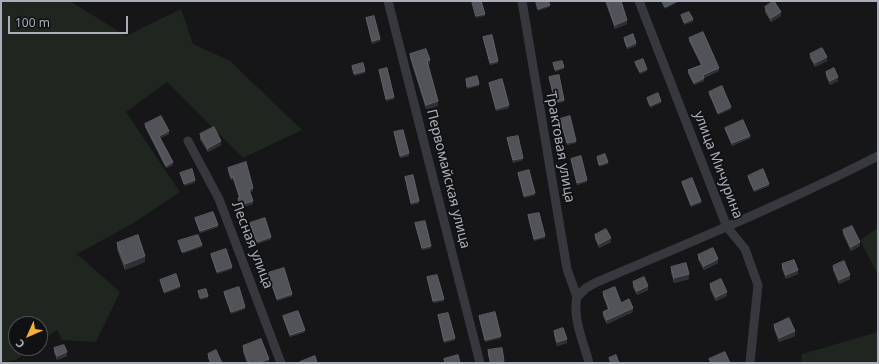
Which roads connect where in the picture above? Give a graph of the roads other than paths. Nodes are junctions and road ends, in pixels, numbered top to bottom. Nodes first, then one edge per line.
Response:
1 (388, 1) edge
2 (522, 1) edge
3 (639, 1) edge
4 (188, 141) dead end
5 (878, 156) edge
6 (726, 227) junction
7 (577, 297) junction
8 (750, 362) dead end
9 (281, 363) edge
10 (480, 363) edge
11 (589, 363) edge

1 - 10 street, Первомайская улица
2 - 7 street, Трактовая улица
3 - 6 street, улица Мичурина
4 - 9 street, Лесная улица
5 - 6 street
6 - 7 street
6 - 8 street, улица Мичурина
7 - 11 street

